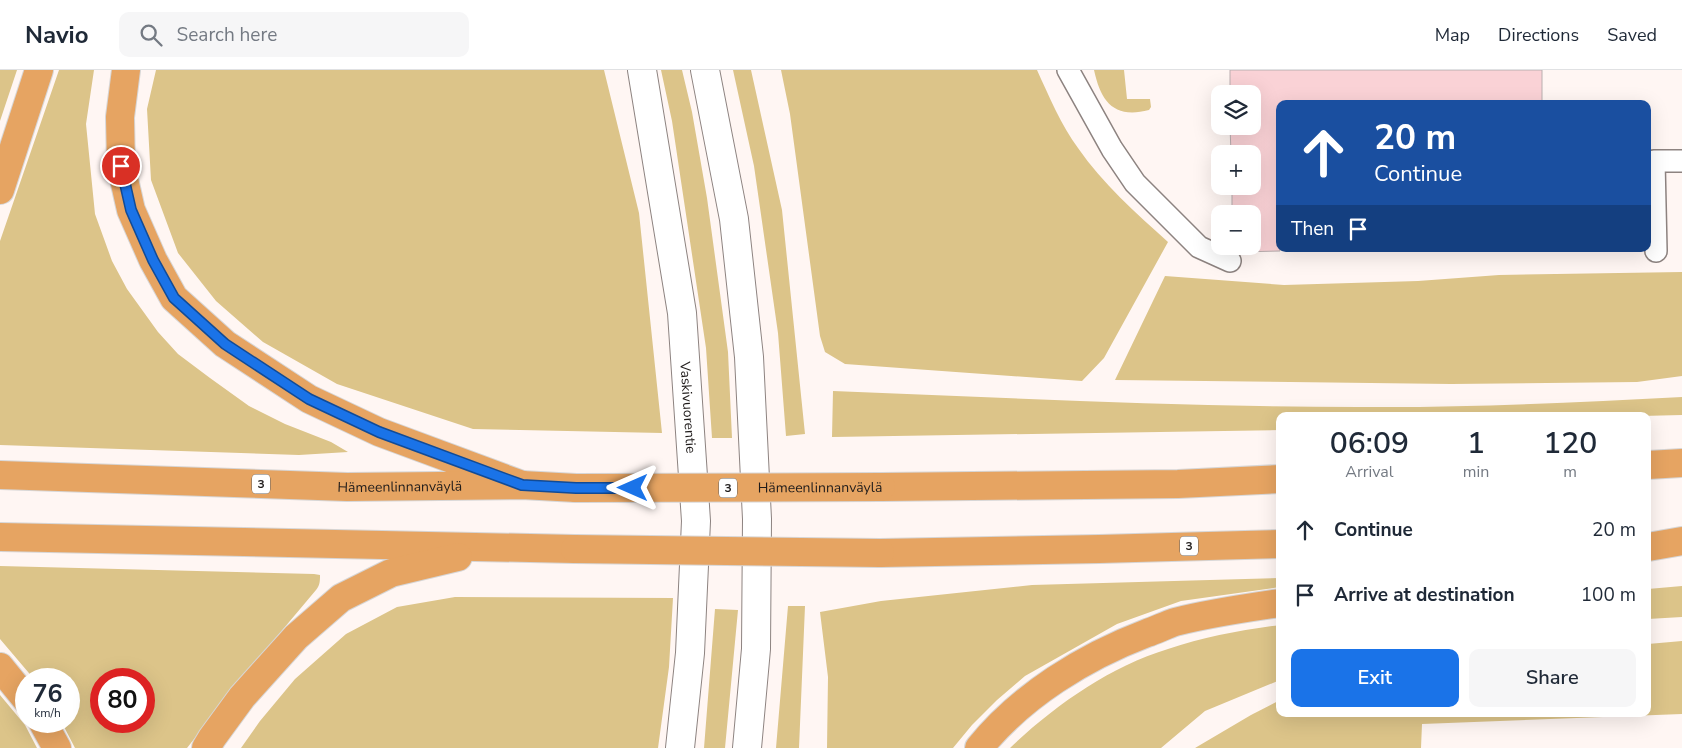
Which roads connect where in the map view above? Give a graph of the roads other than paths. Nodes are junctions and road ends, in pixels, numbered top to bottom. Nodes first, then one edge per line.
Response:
1 (39, 70) edge
2 (126, 70) edge
3 (642, 70) edge
4 (705, 70) edge
5 (1068, 70) edge
6 (1682, 161) edge
7 (1651, 186) edge
8 (0, 190) edge
9 (1656, 252) dead end
10 (1230, 261) dead end
11 (1682, 463) edge
12 (1651, 465) edge
13 (0, 475) edge
14 (1276, 479) edge
15 (522, 485) junction
16 (1682, 531) edge
17 (1651, 532) edge
18 (0, 537) edge
19 (1682, 541) edge
20 (1276, 544) edge
21 (1651, 546) edge
22 (496, 548) junction
23 (1276, 604) edge
24 (0, 667) edge
25 (15, 685) edge
26 (49, 733) edge
27 (57, 748) edge
28 (206, 748) edge
29 (680, 748) edge
30 (747, 748) edge
31 (980, 748) edge

1 - 8 highway
2 - 15 highway
3 - 29 main road, Vaskivuorentie
4 - 30 main road
5 - 10 lane
6 - 7 lane
7 - 9 lane
11 - 12 highway
13 - 15 highway, Hämeenlinnanväylä / 3
14 - 15 highway, Hämeenlinnanväylä / 3, bridge
16 - 17 highway
18 - 22 highway, 3
19 - 21 highway
20 - 22 highway, 3, bridge
22 - 28 highway
23 - 31 highway
24 - 25 highway
26 - 27 highway

